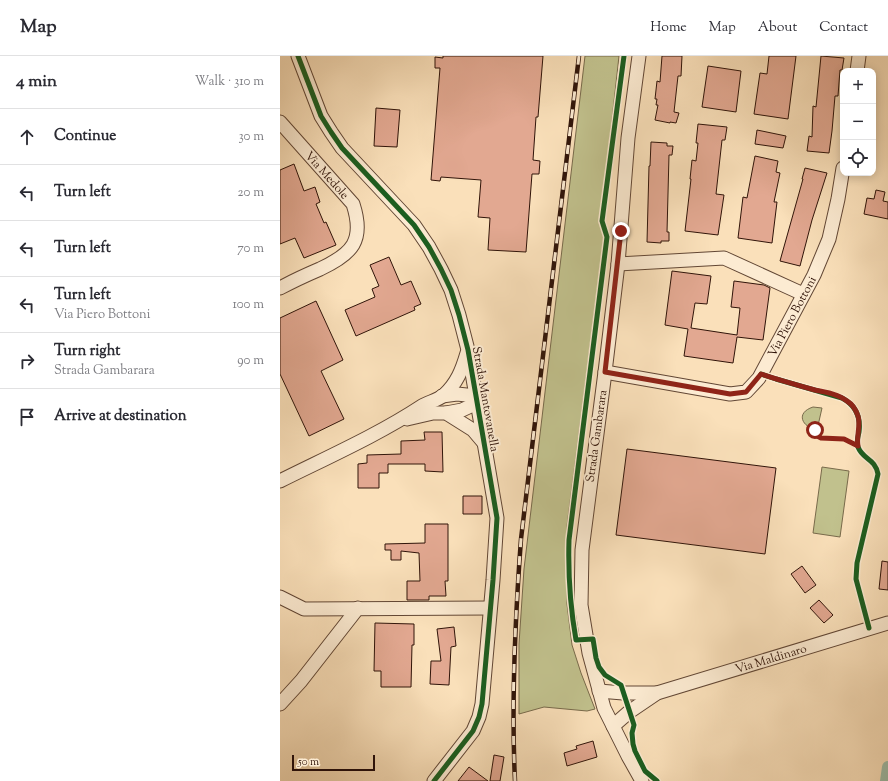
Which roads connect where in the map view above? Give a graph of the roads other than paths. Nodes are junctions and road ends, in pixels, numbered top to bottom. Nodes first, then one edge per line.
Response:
1 (298, 56) edge
2 (639, 56) edge
3 (859, 56) edge
4 (857, 68) edge
5 (280, 122) edge
6 (842, 176) edge
7 (618, 264) junction
8 (280, 288) edge
9 (803, 294) junction
10 (468, 350) junction
11 (605, 372) junction
12 (442, 396) junction
13 (477, 400) junction
14 (446, 413) junction
15 (400, 421) junction
16 (485, 444) junction
17 (280, 481) edge
18 (280, 597) edge
19 (358, 608) junction
20 (490, 608) junction
21 (887, 623) edge
22 (599, 691) junction
23 (656, 693) junction
24 (280, 704) edge
25 (613, 726) junction
26 (434, 781) edge
27 (642, 781) edge

1 - 10 street, Strada Mantovanella
2 - 7 street, Strada Gambarara
3 - 4 street
5 - 8 street, Via Medole
6 - 9 street, Via Piero Bottoni
7 - 9 street
7 - 11 street, Strada Gambarara
9 - 11 street, Via Piero Bottoni
10 - 12 street
10 - 13 street, Strada Mantovanella
11 - 22 street, Strada Gambarara
12 - 13 street
12 - 15 street
13 - 14 street
13 - 16 street, Strada Mantovanella
14 - 15 street
14 - 16 street
15 - 17 street
16 - 20 street, Strada Mantovanella
18 - 19 street
19 - 20 street
19 - 24 street
20 - 26 street, Strada Mantovanella
21 - 23 street, Via Maldinaro
22 - 23 street, Via Maldinaro
22 - 25 street, Strada Gambarara
23 - 25 street, Via Maldinaro
25 - 27 street, Strada Gambarara

